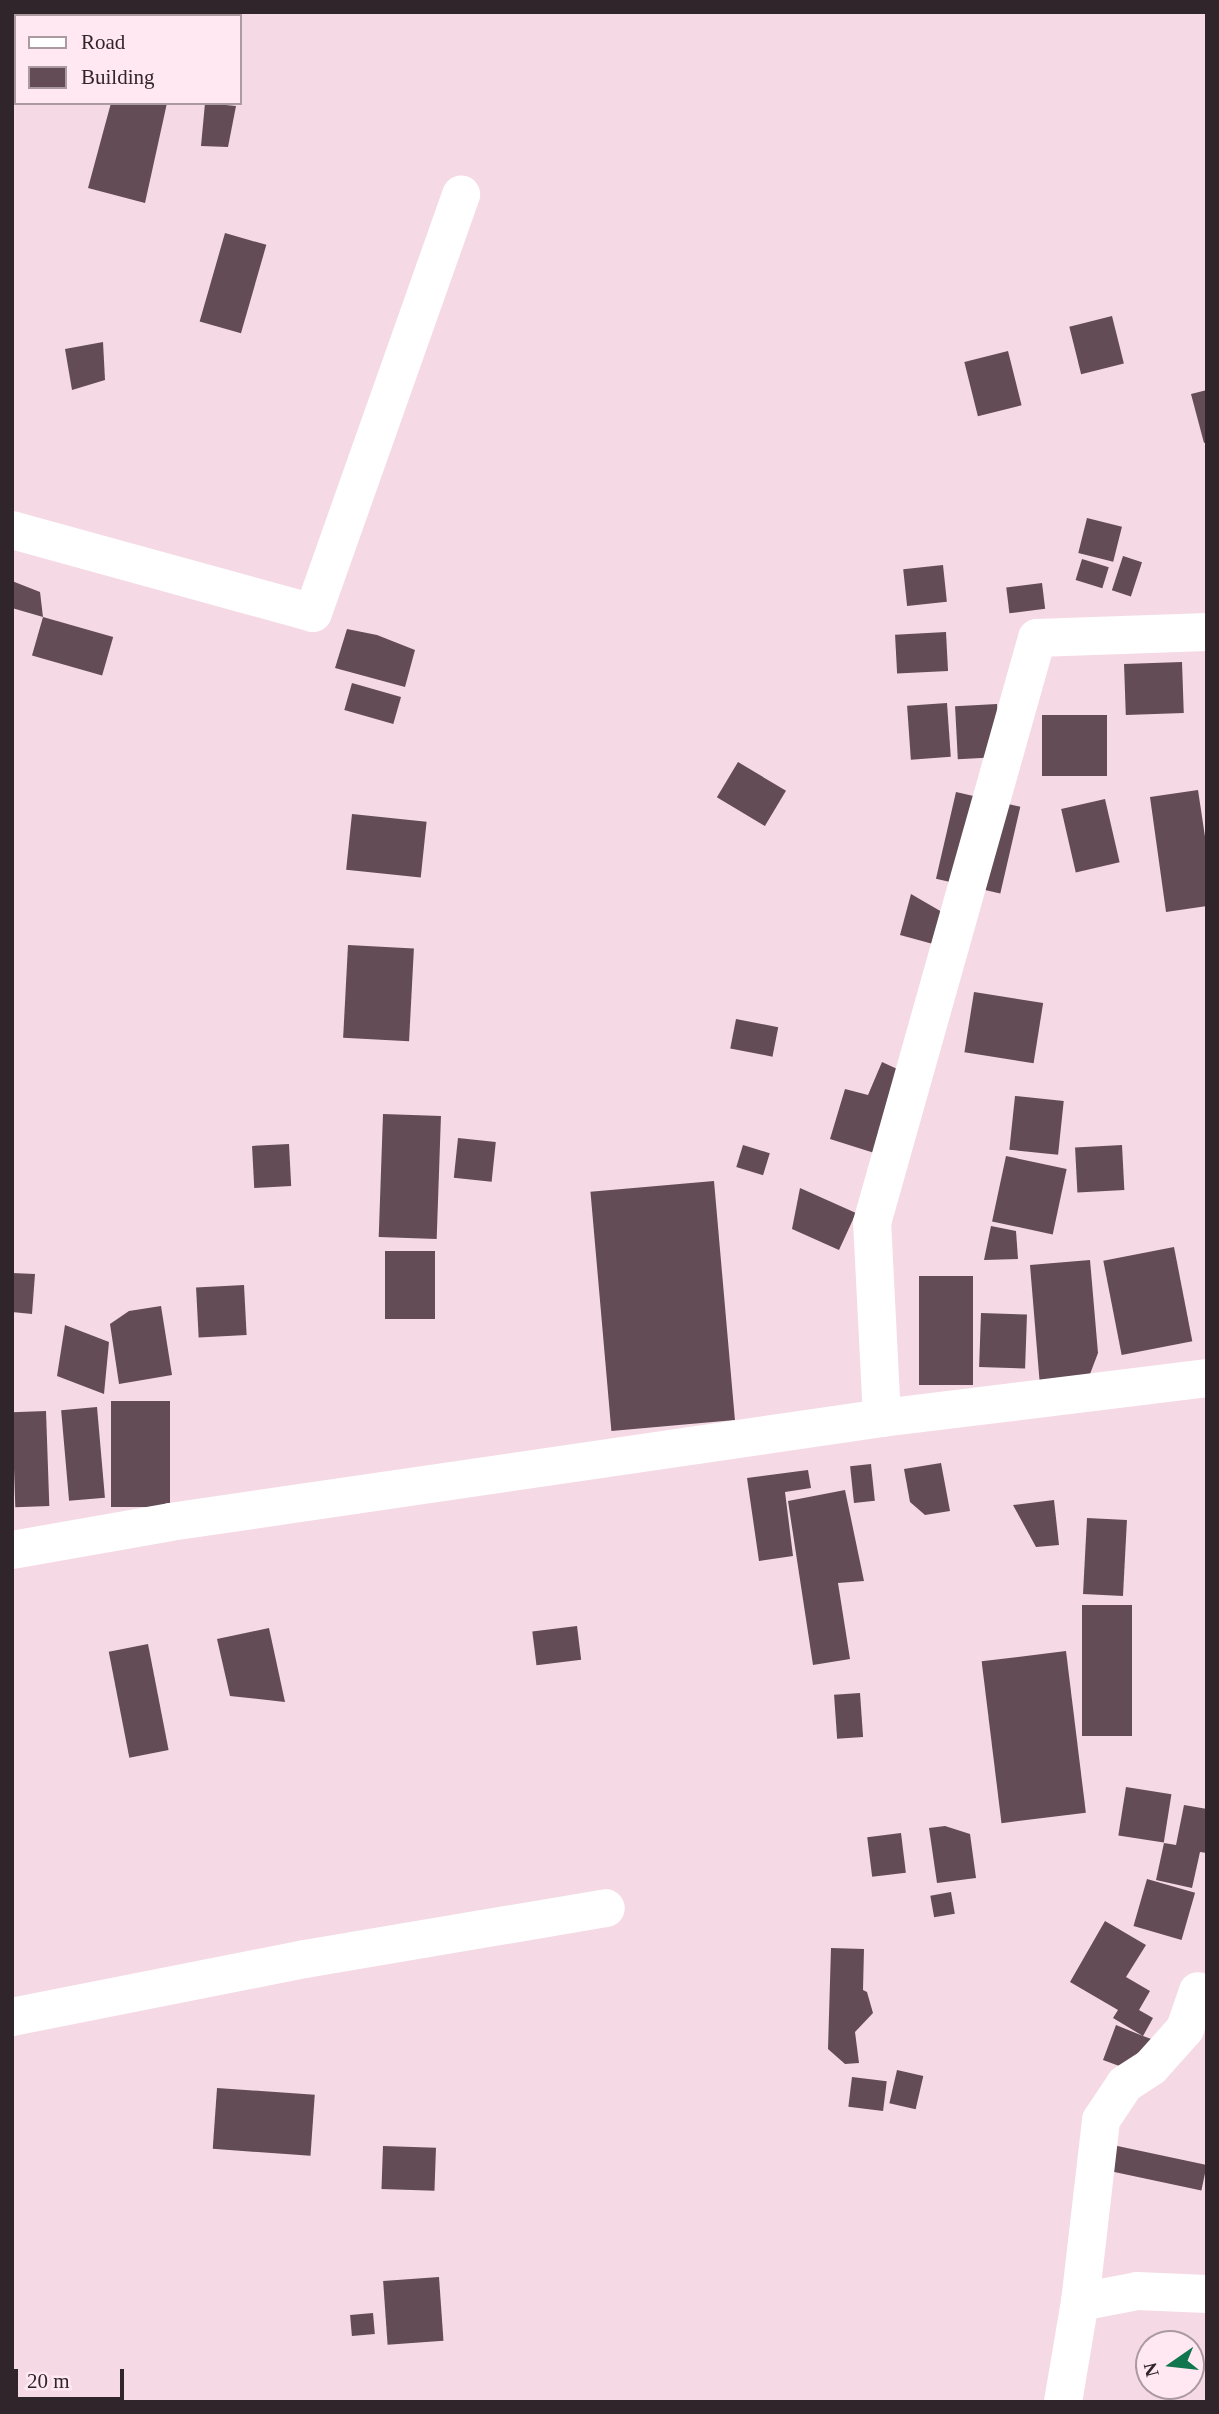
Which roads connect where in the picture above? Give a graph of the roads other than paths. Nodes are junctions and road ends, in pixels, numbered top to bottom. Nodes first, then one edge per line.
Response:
1 (461, 194) dead end
2 (12, 530) edge
3 (1207, 632) edge
4 (1207, 1378) edge
5 (882, 1419) junction
6 (12, 1549) edge
7 (606, 1908) dead end
8 (1198, 1992) dead end
9 (12, 2017) edge
10 (1207, 2294) edge
11 (1080, 2302) junction
12 (1063, 2402) edge

1 - 2 street
3 - 5 street
4 - 5 street
5 - 6 street
7 - 9 street
8 - 11 street
10 - 11 street
11 - 12 street

